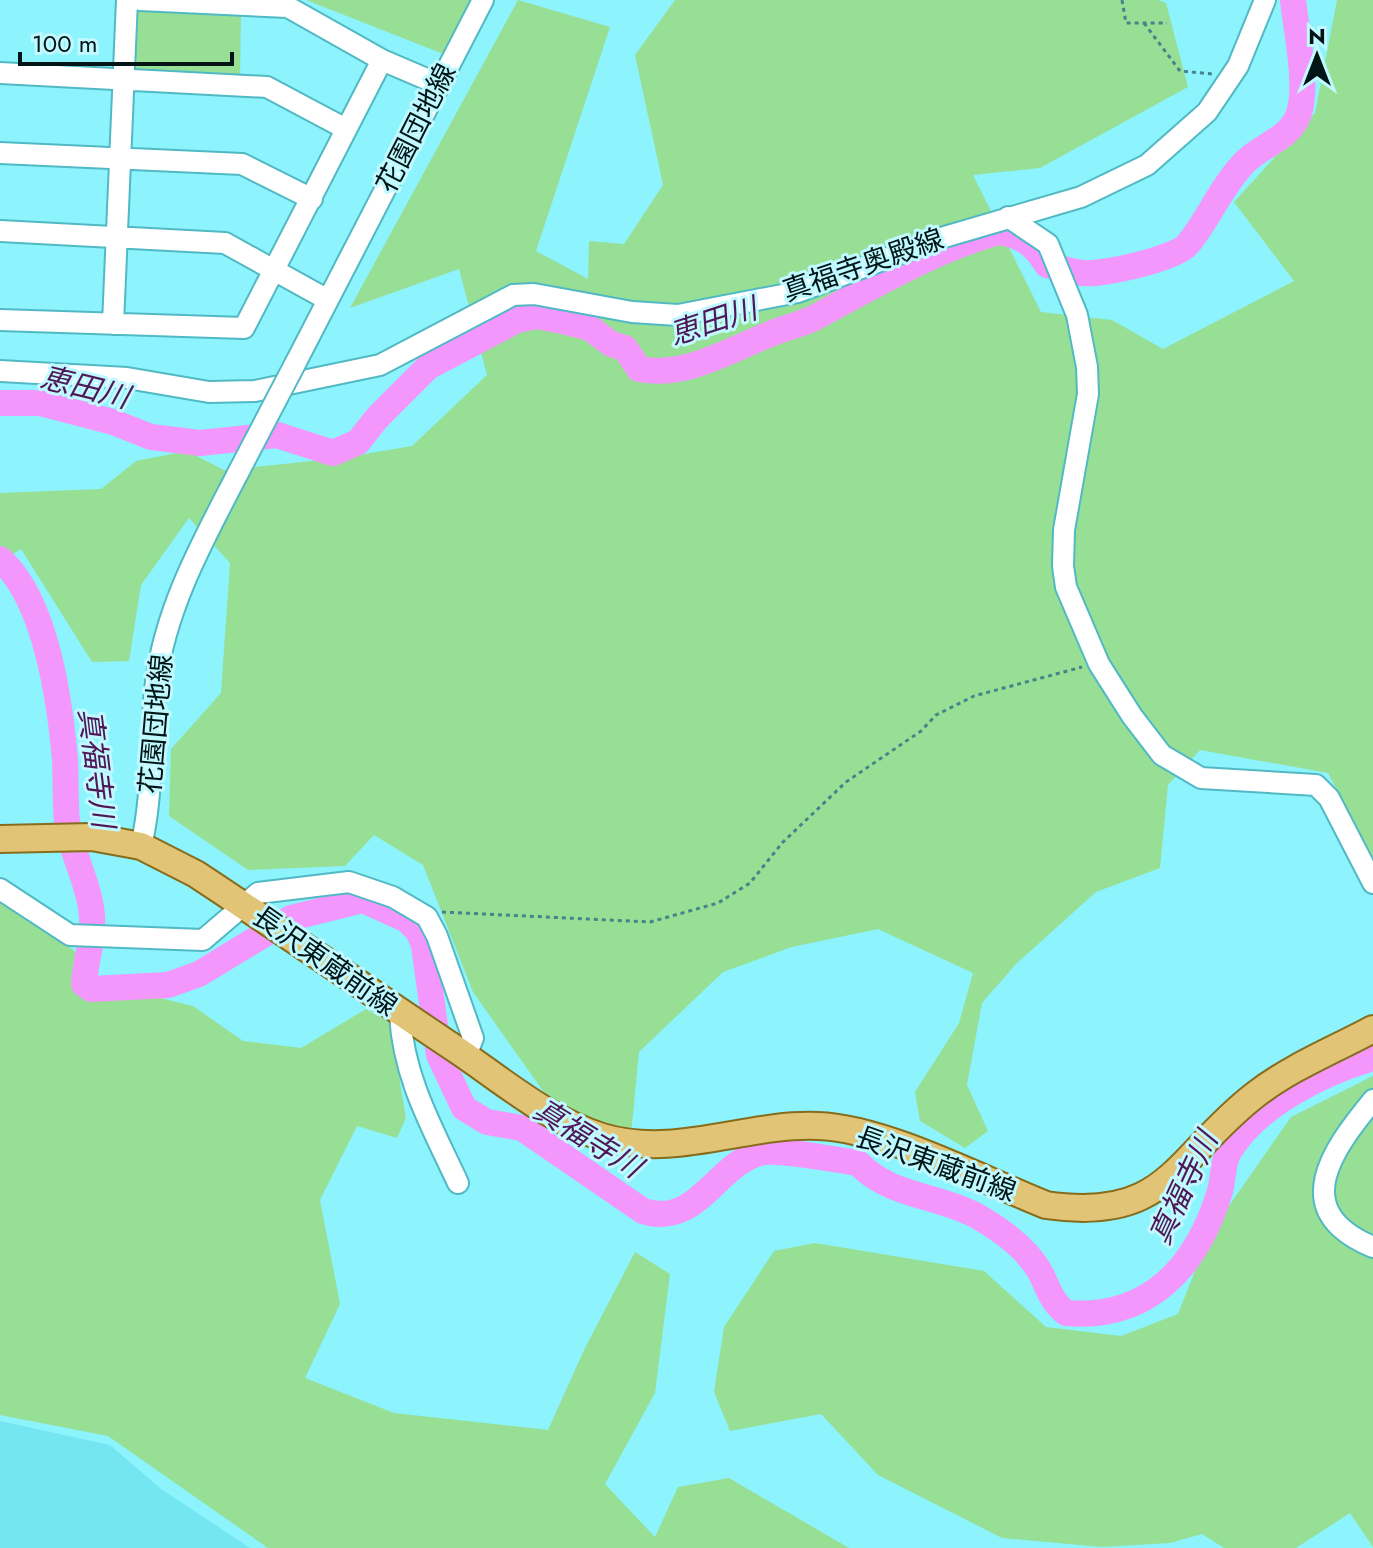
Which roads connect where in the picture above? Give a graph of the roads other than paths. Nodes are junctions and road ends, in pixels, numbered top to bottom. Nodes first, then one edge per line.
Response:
1 (127, 0) edge
2 (140, 0) edge
3 (483, 0) edge
4 (1265, 0) edge
5 (264, 3) edge
6 (382, 60) junction
7 (0, 73) edge
8 (124, 81) junction
9 (438, 84) junction
10 (346, 129) junction
11 (0, 153) edge
12 (120, 158) junction
13 (312, 199) junction
14 (1008, 217) junction
15 (0, 231) edge
16 (117, 238) junction
17 (274, 272) junction
18 (328, 300) junction
19 (0, 320) edge
20 (113, 324) junction
21 (0, 371) edge
22 (0, 839) edge
23 (141, 846) junction
24 (1373, 883) edge
25 (2, 892) edge
26 (250, 909) junction
27 (406, 1017) junction
28 (1373, 1029) edge
29 (460, 1052) junction
30 (1373, 1100) edge
31 (458, 1183) dead end
32 (1373, 1247) edge

1 - 8 street
2 - 5 street
3 - 9 street, 花園団地線
4 - 14 street, 真福寺奥殿線
5 - 6 street
6 - 9 street
6 - 10 street
7 - 8 street
8 - 10 street
8 - 12 street
9 - 18 street, 花園団地線
10 - 13 street
11 - 12 street
12 - 13 street
12 - 16 street
13 - 17 street
14 - 21 street, 真福寺奥殿線
14 - 24 street
15 - 16 street
16 - 17 street
16 - 20 street
17 - 18 street
17 - 20 street
18 - 23 street, 花園団地線, bridge
19 - 20 street
22 - 23 main road, 長沢東蔵前線
23 - 26 main road, 長沢東蔵前線
25 - 26 street
26 - 27 main road, 長沢東蔵前線
26 - 29 street
27 - 29 main road, 長沢東蔵前線
27 - 31 street
28 - 29 main road, 長沢東蔵前線
30 - 32 street

